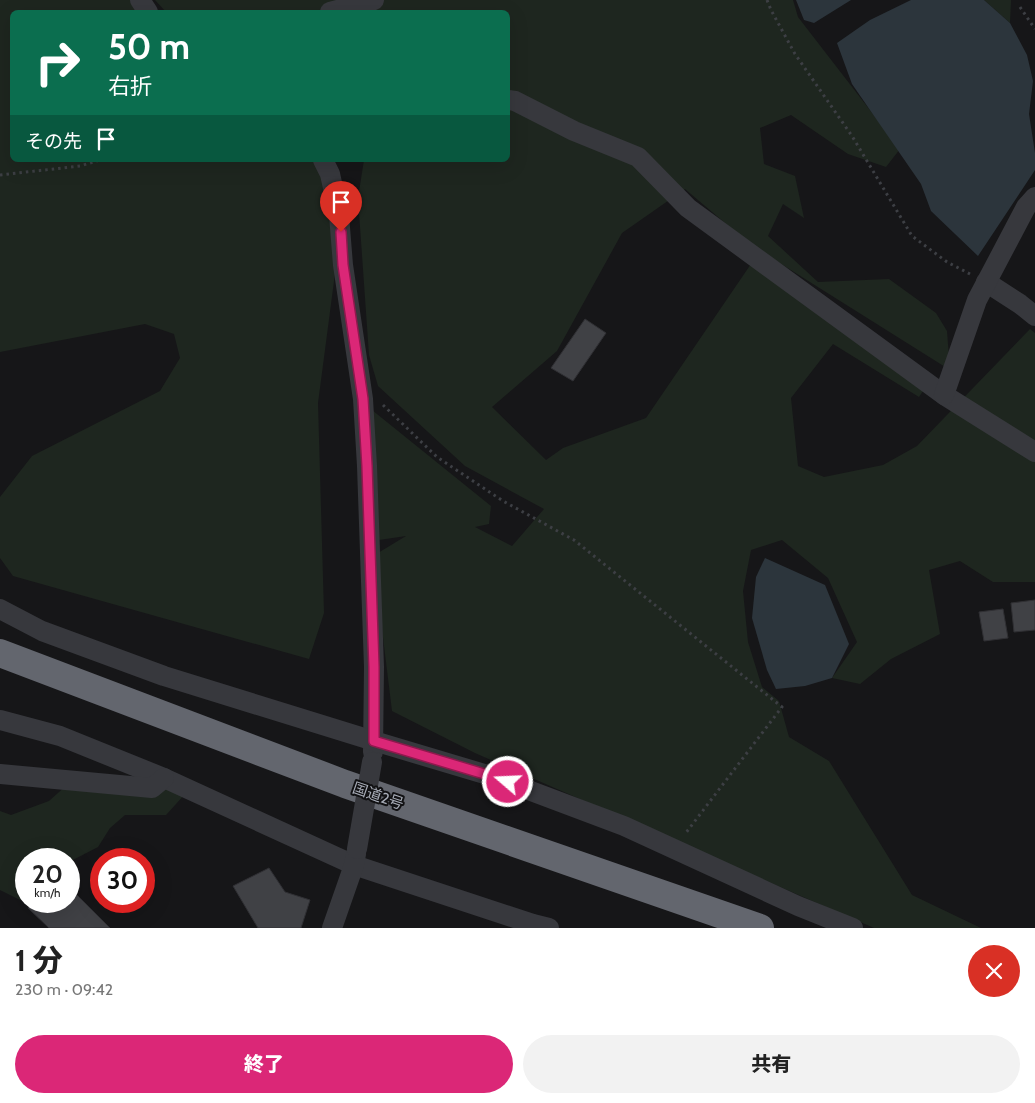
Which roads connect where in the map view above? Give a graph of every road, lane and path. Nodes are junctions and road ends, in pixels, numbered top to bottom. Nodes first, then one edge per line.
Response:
1 (374, 0) edge
2 (767, 0) edge
3 (1020, 7) dead end
4 (337, 10) edge
5 (1035, 28) edge
6 (510, 100) edge
7 (93, 162) edge
8 (324, 162) edge
9 (0, 175) edge
10 (1035, 196) edge
11 (986, 282) junction
12 (1035, 316) edge
13 (944, 395) junction
14 (363, 399) junction
15 (1035, 452) edge
16 (0, 609) edge
17 (0, 653) edge
18 (0, 720) edge
19 (374, 741) junction
20 (0, 774) edge
21 (164, 778) junction
22 (681, 840) dead end
23 (356, 857) junction
24 (332, 928) edge
25 (549, 928) edge
26 (760, 928) edge
27 (853, 928) edge

1 - 4 street
2 - 11 path
3 - 5 path
6 - 13 street
7 - 9 path
8 - 14 street
10 - 11 street
11 - 12 street
11 - 13 street
13 - 15 street
14 - 19 street
14 - 22 path
16 - 19 street
17 - 26 highway, 国道2号
18 - 21 street
19 - 23 street, bridge
19 - 27 street
20 - 21 street
21 - 23 street
23 - 24 street
23 - 25 street

